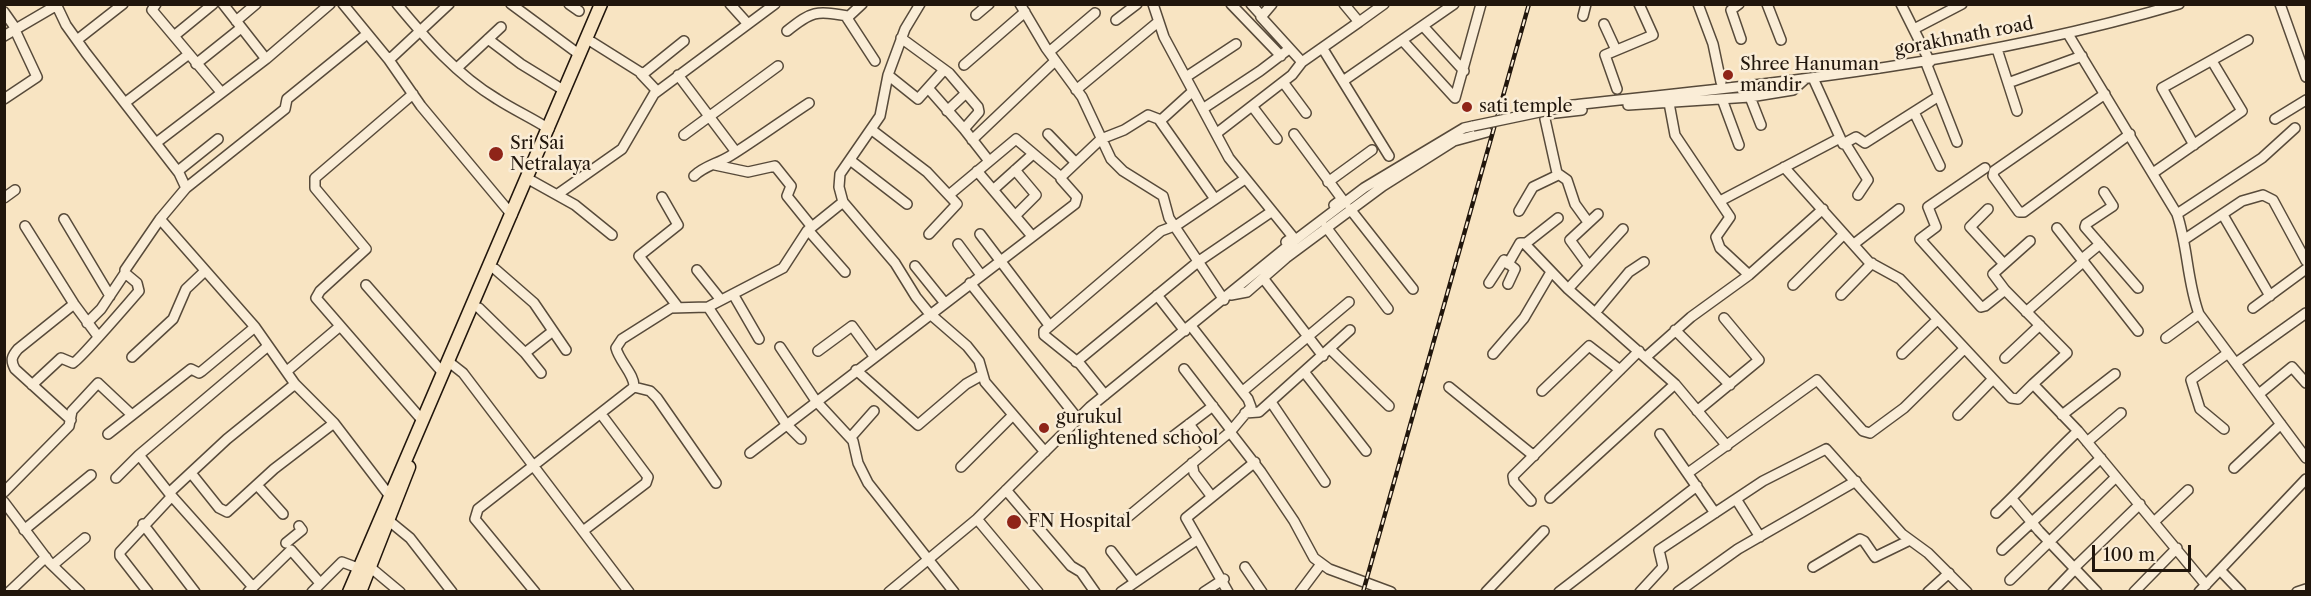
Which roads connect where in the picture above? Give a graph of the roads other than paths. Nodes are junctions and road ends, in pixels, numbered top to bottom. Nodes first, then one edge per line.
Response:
1 (123, 4) edge
2 (156, 4) edge
3 (213, 4) edge
4 (223, 4) edge
5 (256, 4) edge
6 (330, 4) edge
7 (344, 4) edge
8 (397, 4) edge
9 (448, 4) edge
10 (511, 4) edge
11 (569, 4) edge
12 (602, 4) edge
13 (608, 4) edge
14 (730, 4) edge
15 (775, 4) edge
16 (862, 4) edge
17 (920, 4) edge
18 (989, 4) edge
19 (1137, 4) edge
20 (1153, 4) edge
21 (1231, 4) edge
22 (1251, 4) edge
23 (1272, 4) edge
24 (1344, 4) edge
25 (1384, 4) edge
26 (1454, 4) edge
27 (1481, 4) edge
28 (1586, 4) edge
29 (1639, 4) edge
30 (1698, 4) edge
31 (1739, 4) edge
32 (1767, 4) edge
33 (1901, 4) edge
34 (1962, 4) edge
35 (2179, 4) edge
36 (2280, 4) edge
37 (57, 5) edge
38 (1022, 8) edge
39 (579, 11) dead end
40 (4, 12) edge
41 (1095, 13) dead end
42 (976, 15) dead end
43 (1261, 15) junction
44 (848, 16) junction
45 (1583, 16) dead end
46 (1116, 20) dead end
47 (1158, 22) junction
48 (1359, 22) junction
49 (239, 24) junction
50 (748, 24) junction
51 (1604, 24) dead end
52 (1423, 26) junction
53 (501, 27) dead end
54 (15, 29) junction
55 (1914, 29) junction
56 (787, 31) dead end
57 (420, 32) junction
58 (367, 34) junction
59 (2068, 34) junction
60 (4, 36) edge
61 (174, 36) junction
62 (901, 38) junction
63 (488, 39) junction
64 (1741, 39) dead end
65 (77, 40) junction
66 (1402, 40) junction
67 (1781, 40) dead end
68 (2247, 40) dead end
69 (684, 41) dead end
70 (592, 42) junction
71 (1236, 44) dead end
72 (1289, 49) junction
73 (1323, 49) junction
74 (1998, 49) junction
75 (1616, 50) junction
76 (1049, 52) junction
77 (189, 54) junction
78 (580, 55) junction
79 (1281, 56) junction
80 (2082, 57) junction
81 (266, 59) junction
82 (389, 60) junction
83 (2212, 60) junction
84 (875, 61) dead end
85 (1055, 61) junction
86 (1302, 62) junction
87 (1928, 62) junction
88 (196, 64) junction
89 (964, 65) dead end
90 (778, 66) dead end
91 (457, 68) junction
92 (944, 70) junction
93 (1464, 71) junction
94 (641, 74) junction
95 (678, 75) junction
96 (888, 75) junction
97 (1186, 77) junction
98 (2307, 77) edge
99 (1809, 79) junction
100 (1343, 81) junction
101 (1284, 82) junction
102 (1721, 82) dead end
103 (2008, 83) junction
104 (928, 88) junction
105 (1617, 89) dead end
106 (1076, 90) junction
107 (565, 91) junction
108 (1193, 91) junction
109 (222, 92) junction
110 (657, 92) junction
111 (966, 93) junction
112 (413, 94) junction
113 (2105, 94) junction
114 (1939, 96) junction
115 (1750, 97) junction
116 (4, 99) edge
117 (1722, 99) junction
118 (2307, 100) edge
119 (126, 102) junction
120 (809, 102) dead end
121 (1669, 103) junction
122 (1252, 106) junction
123 (1204, 108) junction
124 (947, 111) junction
125 (2017, 111) dead end
126 (1914, 112) junction
127 (1306, 113) dead end
128 (709, 115) junction
129 (2275, 118) dead end
130 (1161, 120) junction
131 (1761, 125) dead end
132 (2295, 128) dead end
133 (549, 129) junction
134 (964, 129) junction
135 (872, 130) junction
136 (1487, 132) dead end
137 (1217, 133) junction
138 (1048, 134) dead end
139 (1294, 134) dead end
140 (2130, 134) junction
141 (684, 135) dead end
142 (218, 139) dead end
143 (1101, 139) junction
144 (1277, 139) dead end
145 (972, 140) junction
146 (1842, 141) junction
147 (1957, 142) dead end
148 (156, 143) junction
149 (1740, 145) dead end
150 (2194, 145) junction
151 (1372, 150) dead end
152 (736, 152) junction
153 (1033, 154) junction
154 (1389, 156) dead end
155 (850, 160) junction
156 (989, 161) junction
157 (1075, 162) junction
158 (715, 165) junction
159 (1784, 166) junction
160 (1940, 166) dead end
161 (1985, 168) dead end
162 (1015, 170) junction
163 (178, 171) junction
164 (977, 171) junction
165 (2153, 173) junction
166 (1558, 174) junction
167 (693, 176) dead end
168 (1061, 177) junction
169 (1245, 179) junction
170 (532, 181) junction
171 (1328, 182) junction
172 (186, 188) junction
173 (15, 190) dead end
174 (993, 190) junction
175 (2104, 192) dead end
176 (558, 194) junction
177 (949, 195) junction
178 (1858, 195) dead end
179 (662, 197) dead end
180 (4, 198) edge
181 (1215, 199) junction
182 (1720, 201) junction
183 (843, 202) junction
184 (907, 204) dead end
185 (1350, 209) junction
186 (1823, 209) junction
187 (1899, 209) dead end
188 (1989, 209) dead end
189 (1519, 211) dead end
190 (1271, 212) junction
191 (1598, 214) dead end
192 (2177, 214) junction
193 (512, 215) junction
194 (2223, 215) junction
195 (1015, 216) junction
196 (1558, 218) dead end
197 (64, 219) dead end
198 (160, 219) junction
199 (1588, 222) junction
200 (25, 226) dead end
201 (1174, 226) junction
202 (1326, 227) junction
203 (810, 228) junction
204 (2057, 228) dead end
205 (1623, 229) dead end
206 (929, 234) dead end
207 (980, 234) dead end
208 (1844, 234) junction
209 (612, 235) dead end
210 (1032, 236) junction
211 (1293, 237) junction
212 (2185, 239) junction
213 (2030, 241) dead end
214 (958, 244) dead end
215 (1525, 244) junction
216 (1854, 244) junction
217 (2100, 244) junction
218 (2083, 260) junction
219 (999, 261) junction
220 (1199, 261) junction
221 (2307, 261) edge
222 (1644, 262) dead end
223 (1872, 263) junction
224 (1508, 264) junction
225 (2004, 264) junction
226 (915, 266) dead end
227 (1589, 266) junction
228 (495, 269) junction
229 (2307, 269) edge
230 (697, 270) dead end
231 (205, 271) junction
232 (845, 272) dead end
233 (1551, 272) junction
234 (125, 273) junction
235 (981, 275) junction
236 (1749, 275) junction
237 (1263, 278) junction
238 (970, 283) junction
239 (1489, 283) dead end
240 (1508, 284) dead end
241 (366, 285) dead end
242 (1793, 285) dead end
243 (2138, 288) dead end
244 (1413, 289) dead end
245 (1568, 289) junction
246 (2005, 290) junction
247 (733, 294) junction
248 (1157, 295) junction
249 (1841, 295) dead end
250 (110, 296) junction
251 (2270, 296) junction
252 (1227, 297) junction
253 (721, 300) junction
254 (944, 302) junction
255 (1349, 302) dead end
256 (74, 304) junction
257 (678, 307) junction
258 (708, 307) junction
259 (479, 308) junction
260 (2253, 308) dead end
261 (1388, 309) dead end
262 (2026, 312) junction
263 (929, 313) junction
264 (1595, 313) junction
265 (2307, 313) edge
266 (2199, 314) junction
267 (1724, 318) dead end
268 (1937, 320) junction
269 (87, 323) junction
270 (1049, 325) junction
271 (2040, 325) junction
272 (255, 327) junction
273 (339, 327) junction
274 (1188, 329) junction
275 (1350, 330) dead end
276 (1675, 330) junction
277 (553, 331) junction
278 (2138, 332) dead end
279 (98, 335) junction
280 (1308, 338) junction
281 (2166, 338) dead end
282 (759, 339) dead end
283 (268, 346) junction
284 (780, 347) dead end
285 (1964, 349) junction
286 (566, 350) dead end
287 (818, 351) dead end
288 (1327, 352) junction
289 (525, 353) junction
290 (2228, 353) junction
291 (1493, 354) dead end
292 (1642, 354) junction
293 (1902, 354) dead end
294 (874, 356) junction
295 (132, 357) dead end
296 (2004, 358) dead end
297 (1076, 362) junction
298 (2236, 363) junction
299 (449, 367) junction
300 (1184, 369) dead end
301 (856, 370) junction
302 (1620, 370) junction
303 (287, 371) junction
304 (541, 373) dead end
305 (1305, 373) junction
306 (2115, 374) dead end
307 (982, 375) junction
308 (1992, 380) junction
309 (2307, 383) edge
310 (295, 384) junction
311 (1674, 384) junction
312 (2033, 384) junction
313 (32, 385) junction
314 (1730, 385) junction
315 (634, 387) junction
316 (1449, 387) dead end
317 (1244, 391) junction
318 (1542, 391) dead end
319 (2259, 394) junction
320 (1105, 395) junction
321 (816, 401) junction
322 (1271, 402) junction
323 (1213, 406) junction
324 (1389, 406) dead end
325 (874, 411) dead end
326 (1697, 411) junction
327 (1245, 413) junction
328 (2121, 413) dead end
329 (601, 414) junction
330 (132, 415) junction
331 (1013, 415) junction
332 (1958, 415) dead end
333 (2062, 415) junction
334 (1078, 419) junction
335 (71, 420) junction
336 (422, 420) junction
337 (334, 423) junction
338 (786, 424) junction
339 (1189, 424) junction
340 (2281, 424) junction
341 (2224, 429) dead end
342 (1231, 431) junction
343 (2078, 431) junction
344 (108, 434) dead end
345 (1660, 434) dead end
346 (1172, 436) dead end
347 (851, 437) junction
348 (801, 439) dead end
349 (2087, 442) junction
350 (1727, 446) junction
351 (1208, 450) junction
352 (1366, 451) dead end
353 (1045, 452) junction
354 (750, 453) dead end
355 (139, 455) junction
356 (1534, 456) junction
357 (2101, 458) junction
358 (2307, 458) edge
359 (1192, 464) junction
360 (1251, 465) junction
361 (534, 466) junction
362 (961, 467) dead end
363 (2234, 468) dead end
364 (191, 473) junction
365 (1688, 473) junction
366 (91, 475) dead end
367 (2116, 477) junction
368 (116, 478) dead end
369 (2307, 478) edge
370 (1856, 481) junction
371 (1325, 482) dead end
372 (716, 483) dead end
373 (257, 485) junction
374 (1697, 486) junction
375 (1006, 490) junction
376 (2188, 490) dead end
377 (4, 492) edge
378 (171, 495) junction
379 (389, 495) junction
380 (1212, 497) junction
381 (1550, 498) dead end
382 (1736, 499) junction
383 (2012, 499) junction
384 (1531, 501) dead end
385 (2140, 504) junction
386 (6, 509) edge
387 (1715, 513) junction
388 (1996, 513) dead end
389 (283, 514) dead end
390 (1129, 516) dead end
391 (977, 519) junction
392 (388, 520) junction
393 (2155, 521) junction
394 (2031, 522) junction
395 (143, 524) junction
396 (299, 526) dead end
397 (24, 530) junction
398 (584, 531) junction
399 (1544, 531) dead end
400 (1760, 537) junction
401 (85, 538) dead end
402 (1198, 539) junction
403 (1910, 540) junction
404 (2049, 541) junction
405 (285, 543) junction
406 (2176, 548) junction
407 (2002, 550) dead end
408 (1111, 551) dead end
409 (46, 557) junction
410 (928, 561) junction
411 (1320, 564) junction
412 (53, 565) junction
413 (364, 567) junction
414 (1245, 567) dead end
415 (1813, 567) dead end
416 (2075, 568) junction
417 (2220, 570) junction
418 (1949, 573) junction
419 (1224, 579) junction
420 (2010, 580) dead end
421 (1135, 582) junction
422 (320, 583) junction
423 (2203, 588) edge
424 (2307, 588) edge
425 (142, 589) edge
426 (251, 589) edge
427 (9, 591) edge
428 (78, 591) edge
429 (195, 591) edge
430 (312, 591) edge
431 (349, 591) edge
432 (360, 591) edge
433 (400, 591) edge
434 (452, 591) edge
435 (535, 591) edge
436 (629, 591) edge
437 (889, 591) edge
438 (954, 591) edge
439 (1038, 591) edge
440 (1095, 591) edge
441 (1121, 591) edge
442 (1204, 591) edge
443 (1228, 591) edge
444 (1262, 591) edge
445 (1300, 591) edge
446 (1388, 591) edge
447 (1486, 591) edge
448 (1559, 591) edge
449 (1640, 591) edge
450 (1678, 591) edge
451 (1928, 591) edge
452 (1967, 591) edge
453 (2053, 591) edge
454 (2097, 591) edge
455 (2134, 591) edge
456 (2241, 591) edge
457 (2297, 591) edge

1 - 65 street
2 - 61 street
3 - 61 street
4 - 49 street
5 - 49 street
6 - 81 street
7 - 58 street
8 - 57 street
9 - 57 street
10 - 78 street
11 - 39 street
12 - 78 main road
13 - 70 main road
14 - 50 street
15 - 50 street
16 - 44 street
17 - 62 street
18 - 42 street
19 - 46 street
20 - 47 street
21 - 79 street
22 - 43 street
23 - 43 street
24 - 48 street
25 - 48 street
26 - 52 street
27 - 93 street
28 - 45 street
29 - 75 street
30 - 102 street
31 - 64 street
32 - 67 street
33 - 55 street
34 - 55 street
35 - 59 street, gorakhnath road
36 - 98 street
37 - 54 street
37 - 65 street
38 - 76 street
38 - 89 street
40 - 54 street
41 - 76 street
43 - 72 street
44 - 56 street
44 - 84 street
47 - 97 street
47 - 106 street
48 - 73 street
49 - 81 street
49 - 88 street
50 - 95 street
51 - 75 street
52 - 66 street
52 - 93 street
53 - 63 street
54 - 60 street
54 - 116 street
55 - 87 street
57 - 82 street
57 - 91 street
58 - 82 street
58 - 172 street
59 - 74 street, gorakhnath road
59 - 80 street
61 - 77 street
62 - 92 street
62 - 96 street
63 - 91 street
63 - 107 street
65 - 119 street
66 - 93 street
66 - 100 street
68 - 83 street
69 - 94 street
70 - 94 street
70 - 170 main road
71 - 97 street
72 - 79 street
72 - 86 street
73 - 86 street
73 - 100 street
74 - 87 street, gorakhnath road
74 - 103 street
75 - 105 street
76 - 85 street
77 - 88 street
77 - 119 street
78 - 107 main road
79 - 123 street
80 - 103 street
80 - 113 street
81 - 109 street
82 - 112 street
83 - 150 street
83 - 150 street
85 - 106 street
85 - 145 street
86 - 101 street
87 - 99 street, gorakhnath road
87 - 114 street
88 - 109 street
90 - 128 street
91 - 133 street
92 - 104 street
92 - 111 street
94 - 110 street
95 - 110 street
95 - 128 street
96 - 104 street
96 - 135 street
97 - 108 street
99 - 115 street
99 - 146 street
99 - 252 street, gorakhnath road, bridge
100 - 154 street
101 - 122 street
101 - 127 street
103 - 125 street
104 - 124 street
106 - 143 street
107 - 133 main road
108 - 123 street
108 - 130 street
109 - 148 street
110 - 176 street
111 - 124 street
111 - 134 street
112 - 193 street
112 - 273 street
113 - 140 street
113 - 140 street
114 - 126 street
114 - 147 street
115 - 117 street
115 - 131 street
117 - 121 street
117 - 149 street
118 - 129 street
119 - 148 street
120 - 152 street
121 - 166 street
121 - 182 street
122 - 137 street
122 - 144 street
123 - 137 street
124 - 134 street
126 - 146 street
126 - 160 street
128 - 141 street
128 - 152 street
130 - 143 street
130 - 181 street
132 - 192 street
133 - 193 main road
134 - 145 street
135 - 155 street
135 - 177 street
136 - 185 street
137 - 169 street
138 - 157 street
139 - 171 street
140 - 165 street
142 - 163 street
143 - 157 street
143 - 201 street
145 - 156 street
146 - 159 street
146 - 178 street
148 - 163 street
150 - 165 street
151 - 171 street
152 - 158 street
153 - 156 street
153 - 162 street
153 - 168 street
155 - 183 street
155 - 184 street
156 - 164 street
157 - 168 street
158 - 167 street
158 - 203 street
159 - 182 street
159 - 186 street
161 - 246 street
162 - 174 street
162 - 195 street
163 - 172 street
164 - 174 street
164 - 177 street
165 - 192 street
166 - 189 street
166 - 199 street
168 - 210 street
169 - 181 street
169 - 190 street
170 - 176 street
170 - 228 main road
171 - 211 street
172 - 198 street
173 - 180 street
174 - 195 street
175 - 217 street
176 - 209 street
177 - 206 street
179 - 257 street
181 - 201 street
182 - 236 street
183 - 203 street
183 - 263 street
185 - 202 street
185 - 244 street
186 - 208 street
186 - 236 street
187 - 216 street
188 - 225 street
190 - 211 street
190 - 220 street
191 - 199 street
192 - 212 street
193 - 299 main road
194 - 212 street
194 - 221 street
194 - 251 street
195 - 210 street
196 - 215 street
197 - 250 street
198 - 231 street
198 - 234 street
199 - 227 street
200 - 256 street
201 - 220 street
201 - 270 street
202 - 237 street
202 - 261 street
203 - 232 street
203 - 247 street
204 - 218 street
205 - 227 street
207 - 219 street
208 - 216 street
208 - 242 street
210 - 219 street
211 - 252 street
212 - 266 street
213 - 225 street
214 - 235 street
215 - 224 street
215 - 233 street
216 - 223 street
217 - 218 street
217 - 243 street
218 - 262 street
218 - 278 street
219 - 235 street
219 - 270 street
220 - 248 street
220 - 252 street
222 - 264 street
223 - 249 street
223 - 268 street
224 - 239 street
224 - 240 street
225 - 246 street
226 - 254 street
227 - 245 street
228 - 259 main road
228 - 277 street
229 - 251 street
230 - 253 street
231 - 272 street
231 - 295 street
233 - 245 street
233 - 291 street
234 - 250 street
234 - 279 street
235 - 238 street
236 - 276 street
237 - 252 street
237 - 280 street
238 - 254 street
238 - 334 street
241 - 299 street
245 - 264 street
246 - 262 street
247 - 253 street
247 - 282 street
248 - 274 street
248 - 297 street
250 - 269 street
251 - 260 street
252 - 274 street
253 - 258 street
254 - 263 street
255 - 280 street
256 - 269 street
256 - 313 street
257 - 258 street
257 - 315 street
258 - 338 street
259 - 289 street
259 - 299 main road
262 - 271 street
263 - 294 street
263 - 307 street
264 - 292 street
265 - 298 street
266 - 281 street
266 - 290 street
267 - 314 street
268 - 285 street
268 - 293 street
269 - 279 street
270 - 297 street
271 - 296 street
271 - 312 street
272 - 283 street
272 - 330 street
273 - 303 street
273 - 336 street
274 - 317 street
274 - 320 street
275 - 288 street
276 - 292 street
276 - 314 street
277 - 286 street
277 - 289 street
279 - 313 street
280 - 288 street
280 - 317 street
283 - 303 street
283 - 355 street
284 - 321 street
285 - 308 street
285 - 350 street
287 - 294 street
288 - 305 street
288 - 324 street
289 - 304 street
290 - 298 street
290 - 341 street
292 - 302 street
292 - 311 street
294 - 301 street
297 - 320 street
298 - 319 street
299 - 336 main road
299 - 361 street
299 - 392 main road
300 - 323 street
301 - 307 street
301 - 321 street
302 - 318 street
302 - 356 street
303 - 310 street
305 - 322 street
305 - 352 street
306 - 333 street
307 - 331 street
308 - 312 street
308 - 332 street
309 - 319 street
310 - 337 street
310 - 364 street
311 - 326 street
311 - 381 street
312 - 333 street
313 - 335 street
314 - 326 street
315 - 329 street
315 - 372 street
316 - 356 street
317 - 327 street
319 - 340 street
320 - 334 street
321 - 338 street
321 - 347 street
322 - 327 street
322 - 371 street
323 - 339 street
323 - 342 street
325 - 347 street
326 - 350 street
327 - 342 street
328 - 349 street
329 - 361 street
329 - 398 street
330 - 335 street
330 - 344 street
331 - 353 street
331 - 362 street
333 - 343 street
334 - 353 street
335 - 377 street
336 - 379 main road
337 - 373 street
337 - 379 street
338 - 348 street
338 - 354 street
339 - 346 street
339 - 351 street
340 - 358 street
340 - 363 street
342 - 351 street
342 - 360 street
343 - 349 street
343 - 383 street
345 - 365 street
347 - 410 street
349 - 357 street
350 - 365 street
351 - 359 street
353 - 375 street
355 - 368 street
355 - 378 street
356 - 384 street
357 - 367 street
357 - 394 street
359 - 380 street
359 - 390 street
360 - 380 street
360 - 411 street
361 - 398 street
361 - 435 street
364 - 373 street
364 - 378 street
365 - 374 street
366 - 397 street
367 - 385 street
367 - 404 street
369 - 417 street
370 - 382 street
370 - 400 street
370 - 403 street
373 - 389 street
374 - 387 street
374 - 448 street
375 - 391 street
375 - 440 street
376 - 393 street
378 - 395 street
378 - 426 street
379 - 413 main road
380 - 402 street
382 - 387 street
382 - 400 street
383 - 388 street
383 - 394 street
385 - 393 street
385 - 416 street
386 - 397 street
387 - 449 street
391 - 410 street
391 - 439 street
392 - 413 main road
392 - 434 street
393 - 406 street
394 - 404 street
394 - 407 street
395 - 425 street
395 - 429 street
396 - 405 street
397 - 409 street
398 - 436 street
399 - 447 street
400 - 450 street
401 - 412 street
402 - 419 street
402 - 421 street
403 - 415 street
403 - 418 street
404 - 416 street
404 - 420 street
405 - 422 street
405 - 426 street
406 - 423 street
406 - 455 street
408 - 421 street
409 - 412 street
409 - 427 street
410 - 437 street
410 - 438 street
411 - 445 street
411 - 446 street
412 - 428 street
413 - 422 street
413 - 431 main road
413 - 432 main road
413 - 433 street
414 - 444 street
416 - 453 street
416 - 454 street
417 - 423 street
417 - 456 street
418 - 451 street
418 - 452 street
419 - 442 street
419 - 443 street
421 - 441 street
422 - 430 street
424 - 457 street

